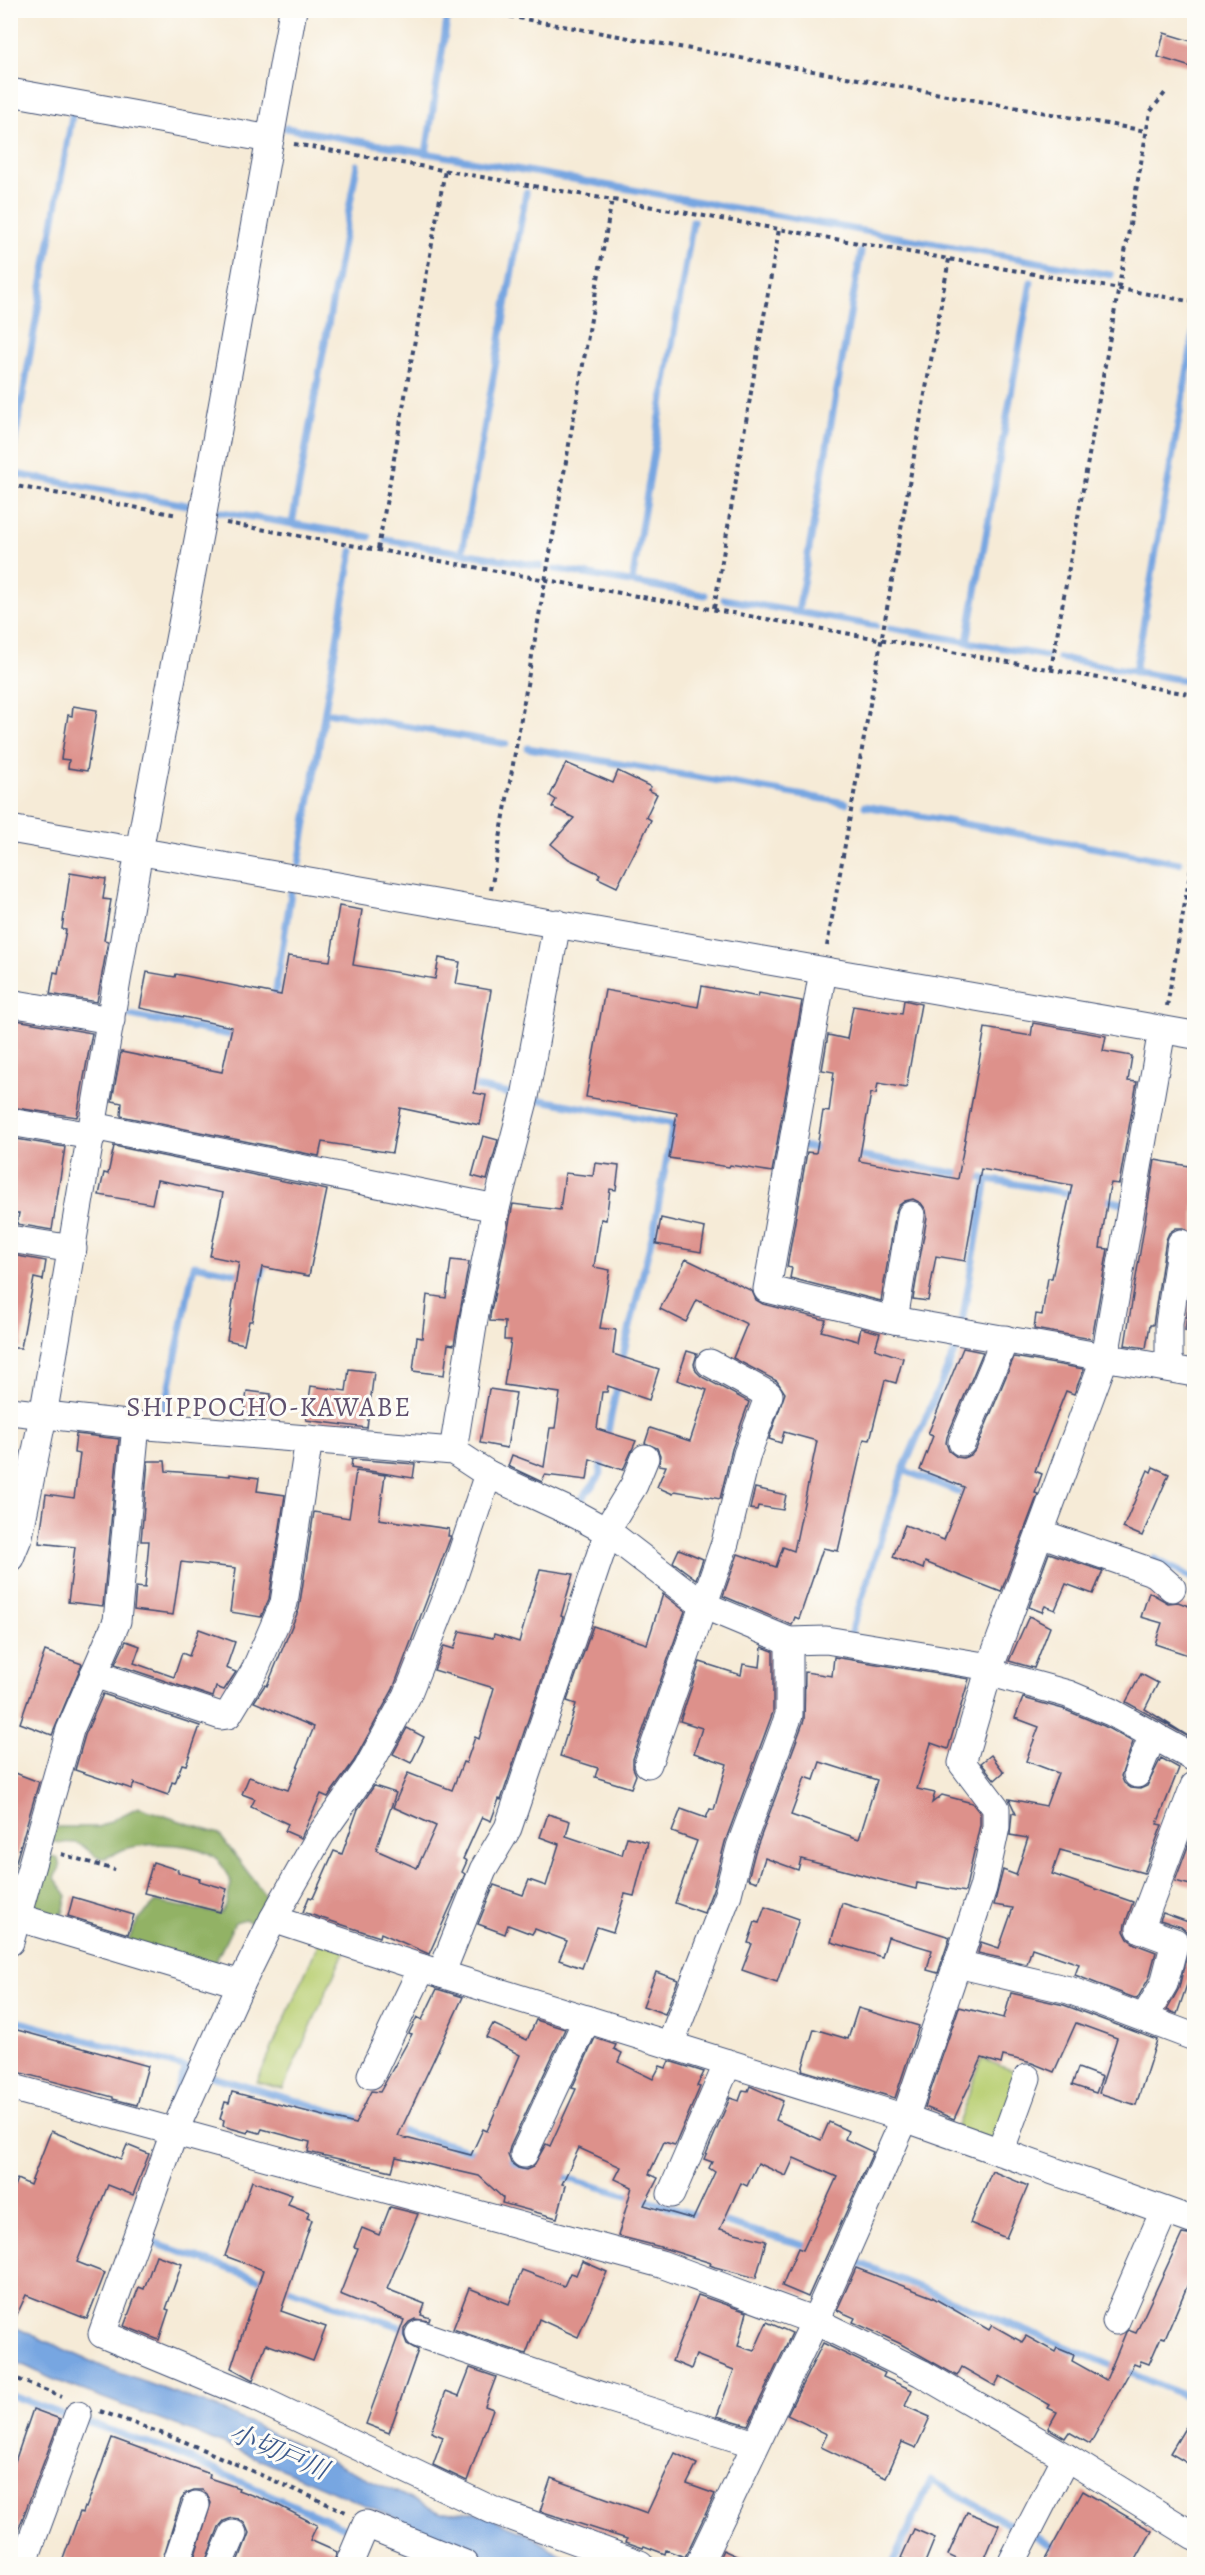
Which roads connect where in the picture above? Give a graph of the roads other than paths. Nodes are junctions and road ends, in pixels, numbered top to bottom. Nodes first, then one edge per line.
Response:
1 (292, 10) edge
2 (10, 92) edge
3 (270, 139) junction
4 (10, 829) edge
5 (140, 851) junction
6 (557, 923) junction
7 (823, 971) junction
8 (10, 1003) edge
9 (111, 1020) junction
10 (1162, 1030) junction
11 (1194, 1035) edge
12 (10, 1122) edge
13 (93, 1131) junction
14 (496, 1208) junction
15 (911, 1215) dead end
16 (10, 1239) edge
17 (1181, 1243) dead end
18 (73, 1250) junction
19 (894, 1320) junction
20 (1005, 1339) junction
21 (1105, 1357) junction
22 (710, 1363) dead end
23 (1182, 1371) edge
24 (10, 1411) edge
25 (44, 1416) junction
26 (136, 1425) junction
27 (309, 1440) junction
28 (962, 1442) dead end
29 (453, 1451) junction
30 (645, 1458) dead end
31 (488, 1474) junction
32 (607, 1531) junction
33 (1040, 1533) junction
34 (10, 1558) edge
35 (1172, 1588) dead end
36 (703, 1605) junction
37 (789, 1641) junction
38 (989, 1670) junction
39 (94, 1674) junction
40 (1153, 1735) junction
41 (1194, 1758) edge
42 (648, 1764) dead end
43 (1137, 1774) dead end
44 (1194, 1786) edge
45 (273, 1919) junction
46 (13, 1925) edge
47 (957, 1964) junction
48 (432, 1971) junction
49 (241, 1984) junction
50 (1144, 2018) junction
51 (587, 2019) junction
52 (1194, 2037) edge
53 (670, 2045) junction
54 (728, 2063) junction
55 (371, 2075) dead end
56 (1027, 2078) dead end
57 (10, 2087) edge
58 (904, 2118) junction
59 (175, 2130) junction
60 (1000, 2152) junction
61 (524, 2154) dead end
62 (671, 2194) dead end
63 (1164, 2211) junction
64 (1194, 2221) edge
65 (1116, 2320) dead end
66 (815, 2321) junction
67 (419, 2334) dead end
68 (79, 2407) road end
69 (755, 2444) junction
70 (1066, 2457) junction
71 (196, 2505) dead end
72 (232, 2534) dead end
73 (1194, 2536) edge
74 (23, 2565) edge
75 (176, 2565) edge
76 (220, 2565) edge
77 (349, 2565) edge
78 (465, 2565) edge
79 (640, 2565) edge
80 (699, 2565) edge
81 (1011, 2565) edge

1 - 3 street
2 - 3 street
3 - 5 street
4 - 5 street
5 - 6 street
5 - 9 street
6 - 7 street
6 - 14 street
7 - 10 street
7 - 19 street
8 - 9 street
9 - 13 street
10 - 11 street
10 - 21 street
12 - 13 street
13 - 14 street
13 - 18 street
14 - 29 street
15 - 19 street
16 - 18 street
17 - 23 street
18 - 25 street
19 - 20 street
20 - 21 street
20 - 28 street
21 - 23 street
21 - 33 street
22 - 36 street
24 - 25 street
25 - 26 street
25 - 34 street
26 - 27 street
26 - 39 street
27 - 29 street
27 - 39 street
29 - 31 street
30 - 32 street
31 - 32 street
31 - 45 street
32 - 36 street
32 - 48 street
33 - 35 street
33 - 38 street
36 - 37 street
36 - 42 street
37 - 38 street
37 - 53 street
38 - 40 street
38 - 47 street
39 - 46 street
40 - 41 street
40 - 43 street
44 - 50 street
45 - 48 street
45 - 49 street
46 - 49 street
47 - 50 street
47 - 58 street
48 - 51 street
48 - 55 street
49 - 59 street
50 - 52 street
51 - 53 street
51 - 61 street
53 - 54 street
54 - 58 street
54 - 62 street
56 - 60 street
57 - 59 street
58 - 60 street
58 - 66 street
59 - 66 street
59 - 79 street
60 - 63 street
63 - 64 street
63 - 65 street
66 - 69 street
66 - 70 street
67 - 69 street
68 - 74 street
69 - 80 street
70 - 73 street
70 - 81 street
71 - 75 street
72 - 76 street
77 - 78 street

